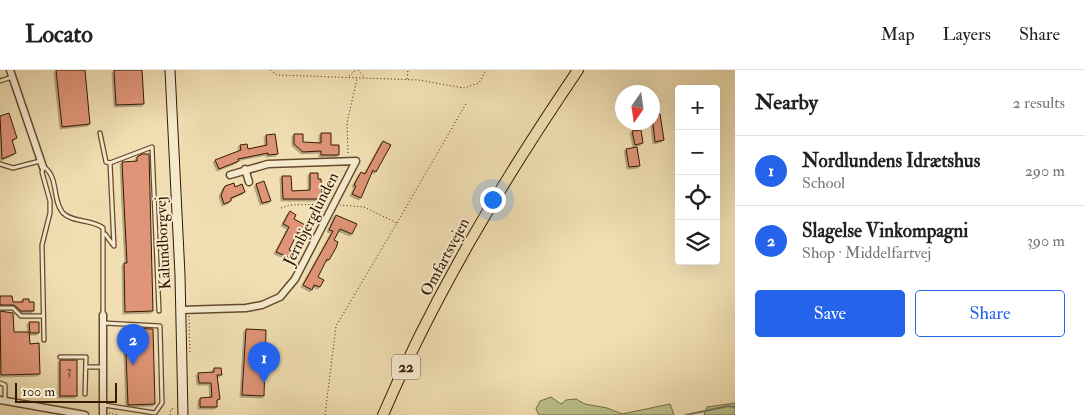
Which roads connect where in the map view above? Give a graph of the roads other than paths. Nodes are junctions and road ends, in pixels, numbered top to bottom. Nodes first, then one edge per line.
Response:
1 (170, 70) edge
2 (578, 70) edge
3 (11, 73) edge
4 (0, 81) edge
5 (100, 133) dead end
6 (110, 163) junction
7 (0, 164) edge
8 (42, 164) junction
9 (245, 169) junction
10 (230, 175) dead end
11 (249, 182) dead end
12 (104, 233) junction
13 (0, 308) edge
14 (159, 310) dead end
15 (181, 310) junction
16 (103, 315) joint
17 (44, 316) junction
18 (104, 323) junction
19 (44, 340) dead end
20 (60, 357) dead end
21 (86, 367) junction
22 (103, 367) junction
23 (0, 383) edge
24 (85, 394) dead end
25 (3, 401) edge
26 (103, 405) junction
27 (85, 415) edge
28 (103, 415) edge
29 (183, 415) edge
30 (383, 415) edge

1 - 15 street, Kalundborgvej
2 - 30 main road, Omfartsvejen / 22
3 - 4 lane
3 - 8 street
5 - 6 lane
6 - 12 lane
6 - 14 lane
7 - 8 lane
8 - 12 lane
8 - 17 lane
9 - 10 street, Jernbjerglunden
9 - 11 street
9 - 15 street, Jernbjerglunden
12 - 16 lane
13 - 17 lane
15 - 29 street, Kalundborgvej
16 - 18 street
17 - 19 lane
18 - 22 street
18 - 26 lane
20 - 21 lane
21 - 22 lane
21 - 24 lane
22 - 26 street
23 - 25 lane
25 - 27 street
26 - 28 street

